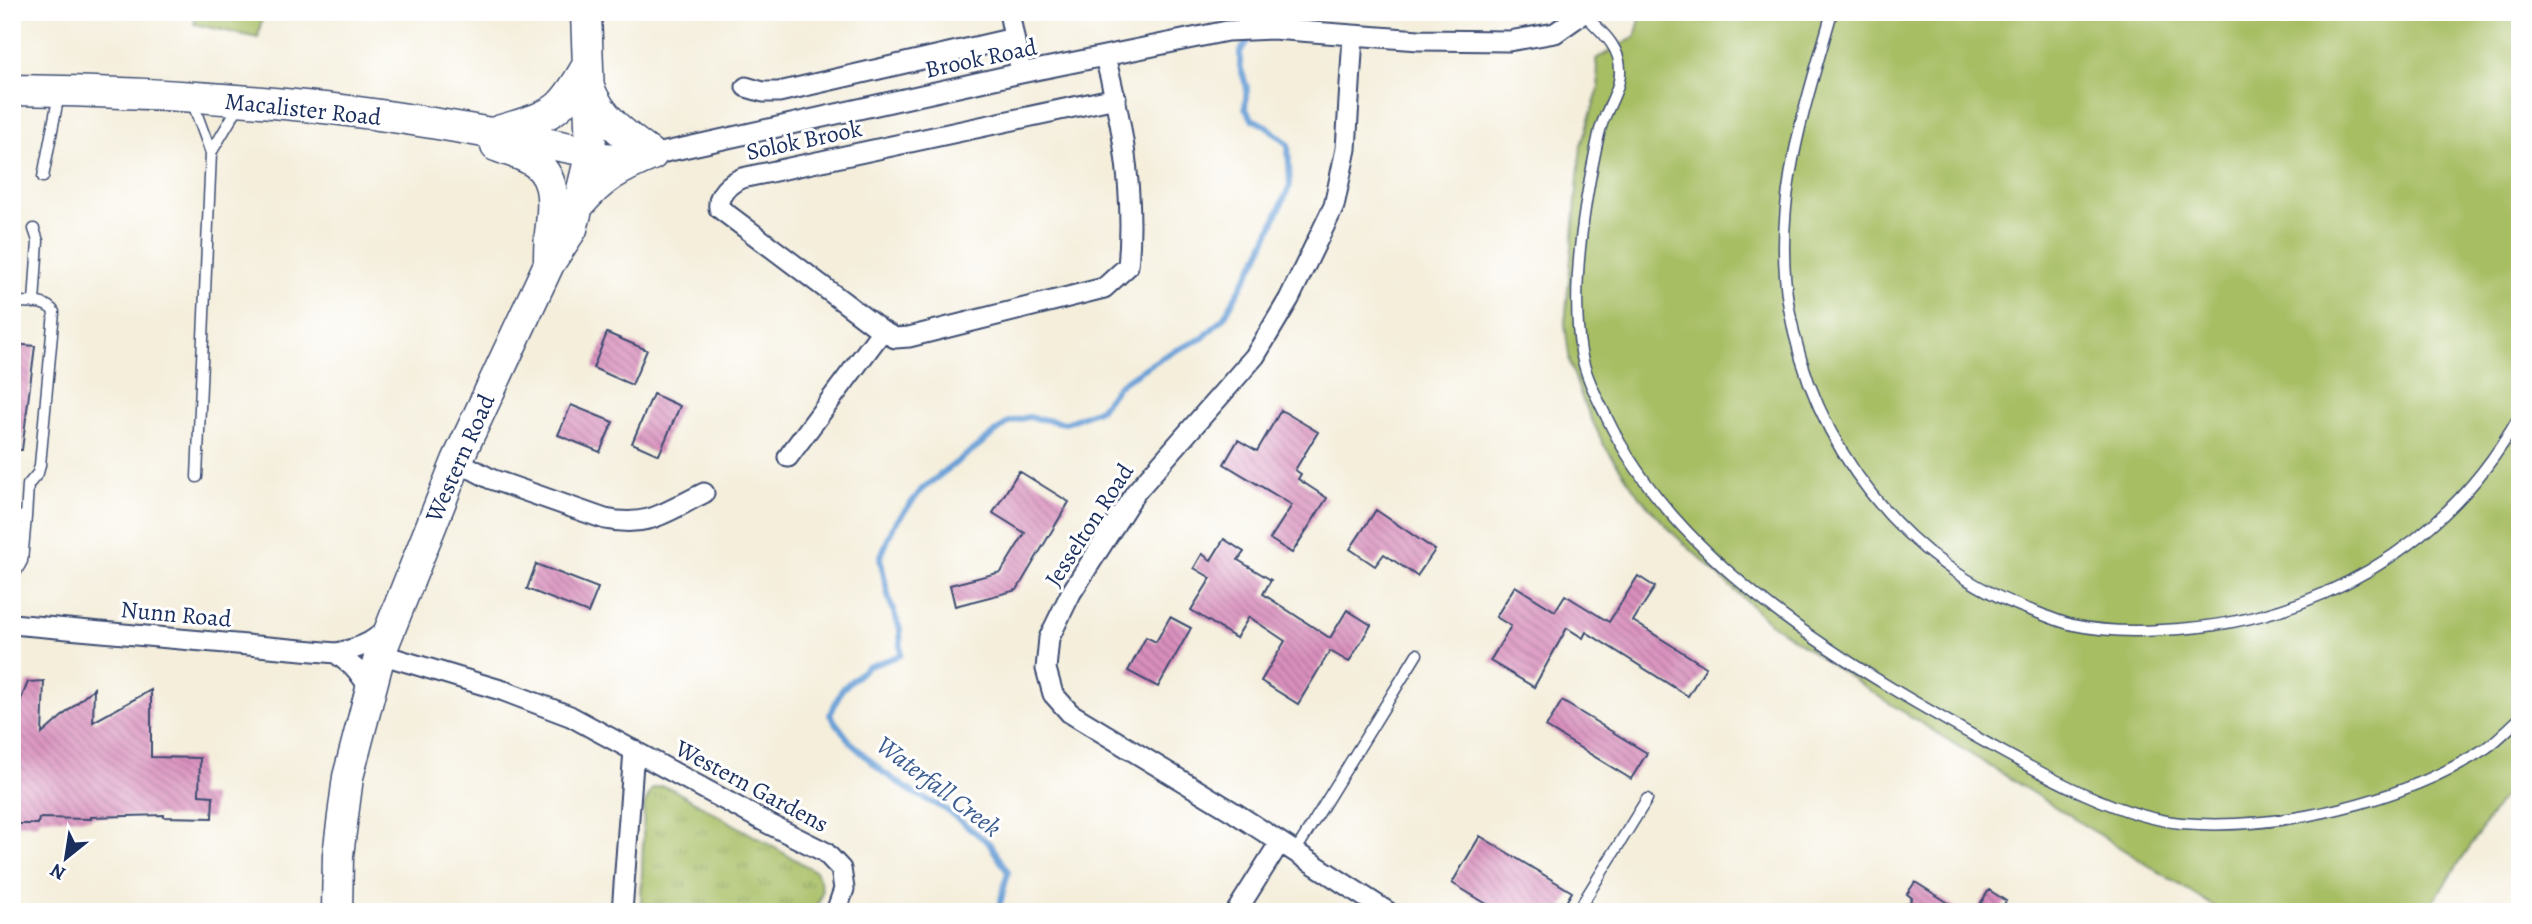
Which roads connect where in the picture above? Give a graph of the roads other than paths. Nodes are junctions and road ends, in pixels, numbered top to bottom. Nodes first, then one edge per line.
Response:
1 (586, 12) edge
2 (1009, 12) edge
3 (1832, 12) edge
4 (1585, 13) edge
5 (1353, 36) junction
6 (1014, 38) junction
7 (1105, 57) junction
8 (1021, 73) junction
9 (588, 76) junction
10 (746, 87) dead end
11 (12, 90) edge
12 (60, 90) junction
13 (191, 98) junction
14 (1116, 98) junction
15 (243, 101) junction
16 (450, 127) junction
17 (493, 133) junction
18 (591, 152) junction
19 (211, 153) junction
20 (652, 155) junction
21 (43, 177) dead end
22 (578, 206) junction
23 (34, 229) dead end
24 (549, 264) junction
25 (12, 302) edge
26 (34, 303) junction
27 (882, 331) junction
28 (2520, 415) edge
29 (788, 457) dead end
30 (457, 461) junction
31 (197, 477) dead end
32 (704, 493) dead end
33 (12, 516) edge
34 (26, 517) junction
35 (12, 572) edge
36 (393, 623) junction
37 (12, 624) edge
38 (336, 653) junction
39 (380, 654) junction
40 (1417, 654) dead end
41 (370, 688) junction
42 (2520, 718) edge
43 (634, 750) junction
44 (1647, 799) dead end
45 (1288, 847) junction
46 (337, 912) edge
47 (622, 912) edge
48 (836, 912) edge
49 (1236, 912) edge
50 (1388, 912) edge
51 (1577, 912) edge

1 - 9 main road, Western Road
2 - 6 street
3 - 28 lane
4 - 5 street, Brook Road
4 - 42 lane
5 - 7 street, Brook Road
5 - 45 street, Jesselton Road
6 - 8 street
6 - 10 street
7 - 8 street, Brook Road
7 - 14 street, Solok Brook
8 - 20 street, Brook Road
9 - 17 main road
9 - 18 main road, Western Road
9 - 20 main road
11 - 12 main road, Macalister Road
12 - 13 main road, Macalister Road
12 - 21 lane
13 - 15 main road, Macalister Road
13 - 19 lane
14 - 27 street, Solok Brook
14 - 27 street, Solok Brook
15 - 16 main road, Macalister Road
15 - 19 lane
16 - 17 main road, Macalister Road
16 - 24 main road
17 - 18 main road, Macalister Road
18 - 20 street, Brook Road
18 - 22 main road, Western Road
19 - 31 lane
20 - 22 main road
22 - 24 main road, Western Road
23 - 26 lane
24 - 30 main road, Western Road
25 - 26 lane
26 - 34 lane
27 - 29 street
30 - 32 street
30 - 36 main road, Western Road
33 - 34 lane
34 - 35 lane
36 - 38 street, Nunn Road
36 - 39 main road, Western Road
37 - 38 street, Nunn Road
38 - 41 street
39 - 41 main road, Western Road
39 - 43 street, Western Gardens
40 - 45 lane
41 - 46 main road, Western Road
43 - 47 street, Western Gardens
43 - 48 street, Western Gardens
44 - 51 lane
45 - 49 street
45 - 50 street, Jesselton Road

